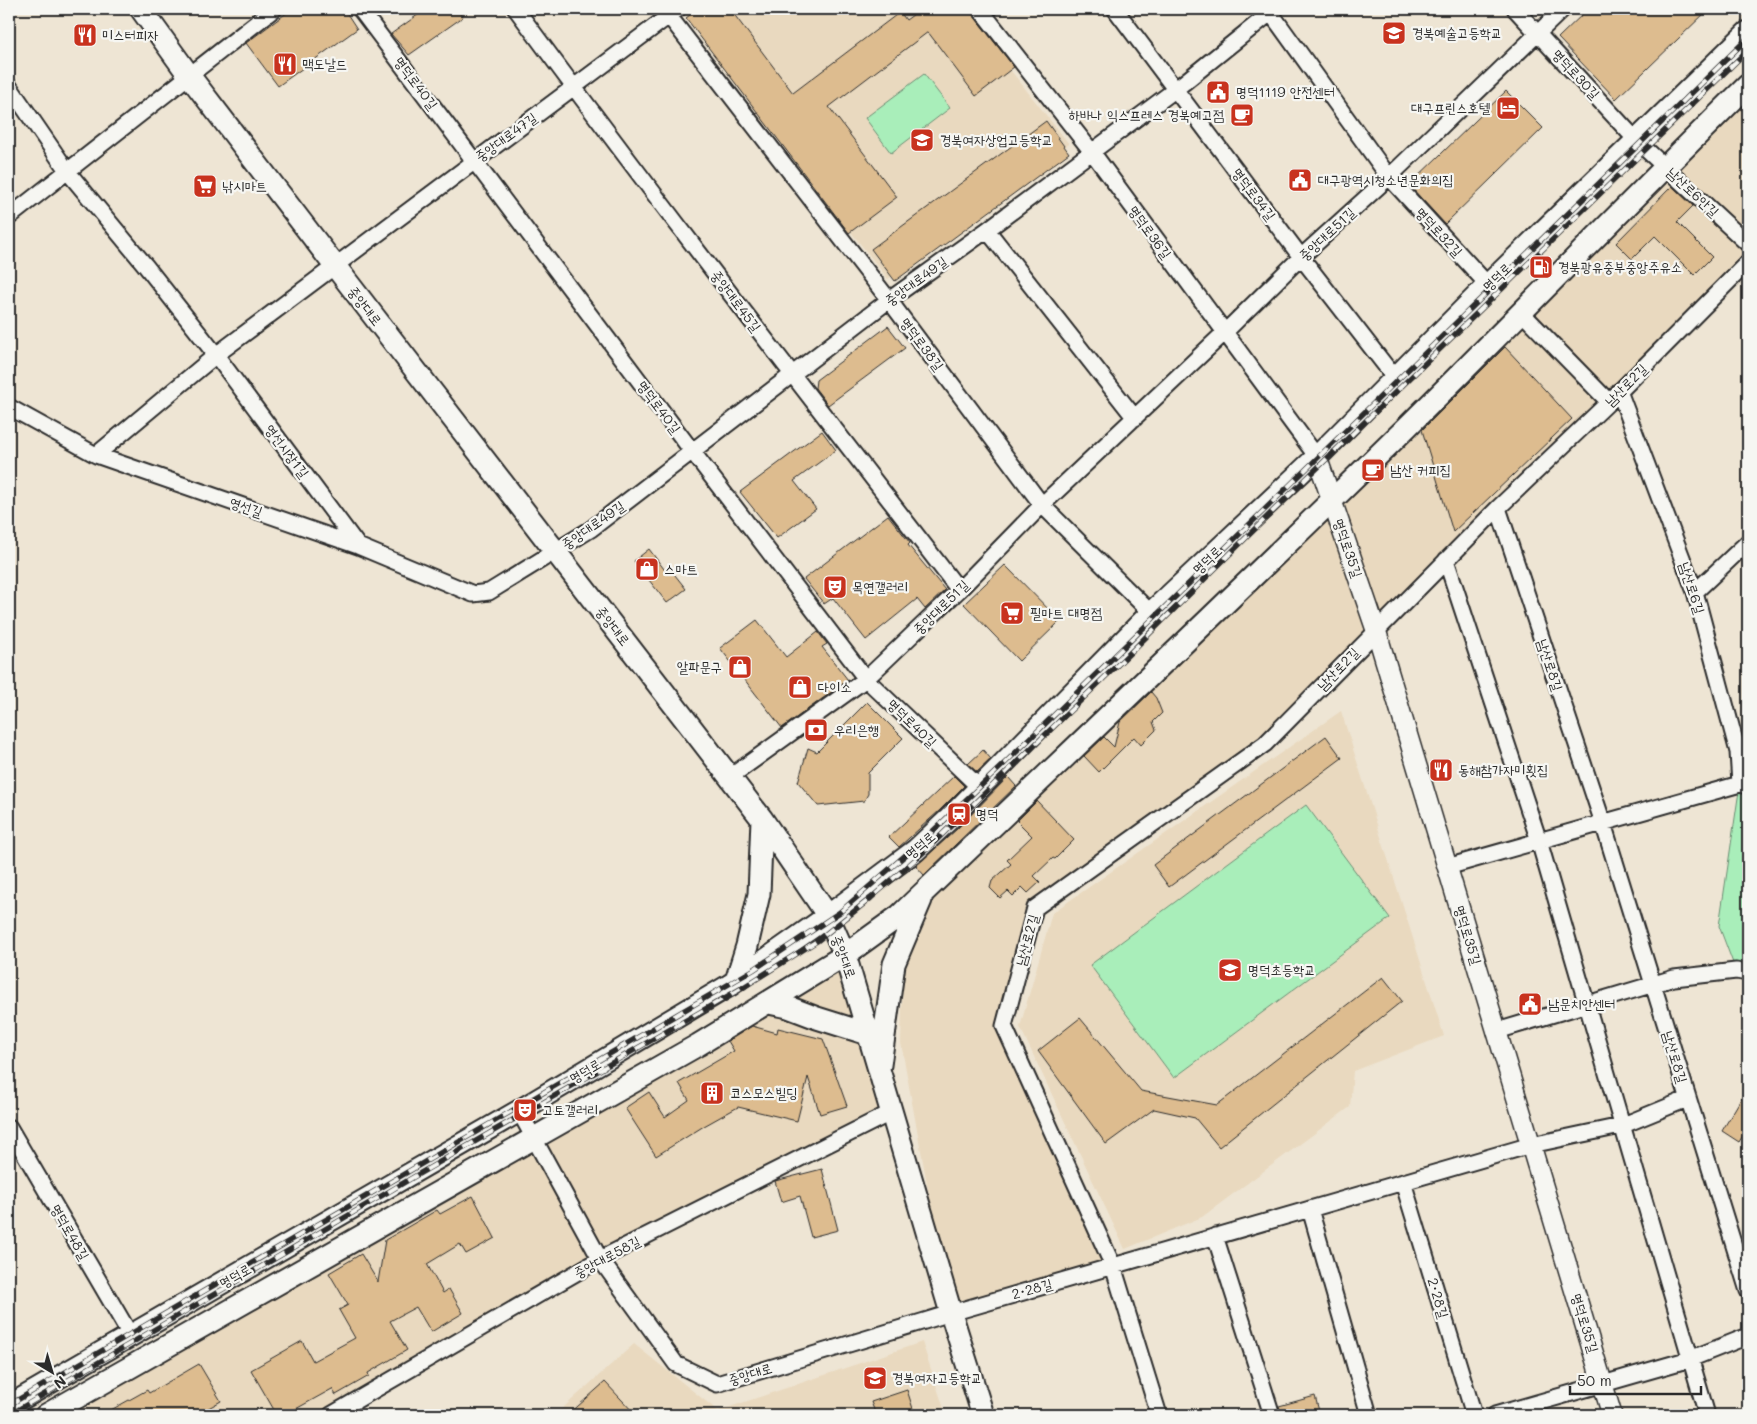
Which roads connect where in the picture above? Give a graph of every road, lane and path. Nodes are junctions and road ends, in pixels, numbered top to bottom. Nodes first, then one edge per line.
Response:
1 (141, 9) edge
2 (274, 9) edge
3 (360, 9) edge
4 (516, 9) edge
5 (980, 9) edge
6 (1115, 9) edge
7 (1514, 9) edge
8 (1563, 9) edge
9 (1271, 10) edge
10 (673, 12) edge
11 (1748, 32) edge
12 (1538, 34) junction
13 (188, 74) junction
14 (1748, 85) edge
15 (9, 86) edge
16 (574, 88) junction
17 (1176, 89) junction
18 (1637, 141) junction
19 (1092, 152) junction
20 (474, 161) junction
21 (1665, 167) junction
22 (68, 172) junction
23 (1389, 177) junction
24 (9, 217) edge
25 (987, 230) junction
26 (1748, 244) edge
27 (1301, 257) junction
28 (1748, 262) edge
29 (335, 266) junction
30 (1488, 285) junction
31 (889, 300) junction
32 (1522, 313) junction
33 (1224, 333) junction
34 (216, 355) junction
35 (792, 374) junction
36 (1395, 378) junction
37 (1614, 397) junction
38 (9, 407) edge
39 (1135, 418) junction
40 (692, 451) junction
41 (96, 455) junction
42 (1317, 457) junction
43 (1332, 500) junction
44 (1042, 505) junction
45 (1498, 508) junction
46 (1748, 542) edge
47 (358, 546) junction
48 (556, 551) junction
49 (1446, 560) junction
50 (959, 590) junction
51 (489, 592) joint
52 (1695, 592) junction
53 (1151, 613) junction
54 (1376, 630) junction
55 (866, 679) junction
56 (1743, 750) edge
57 (730, 777) junction
58 (1744, 785) edge
59 (979, 787) junction
60 (762, 819) junction
61 (1603, 823) junction
62 (1539, 841) junction
63 (1447, 867) junction
64 (924, 892) junction
65 (828, 916) junction
66 (845, 955) junction
67 (1748, 973) edge
68 (736, 981) junction
69 (1652, 984) junction
70 (769, 1003) junction
71 (1586, 1003) junction
72 (1497, 1031) junction
73 (868, 1034) junction
74 (879, 1070) junction
75 (1687, 1099) junction
76 (519, 1111) junction
77 (892, 1112) junction
78 (1621, 1126) junction
79 (9, 1127) edge
80 (534, 1138) junction
81 (1531, 1145) junction
82 (1403, 1182) junction
83 (1310, 1208) junction
84 (1216, 1236) junction
85 (600, 1259) junction
86 (1113, 1266) junction
87 (1748, 1291) edge
88 (951, 1313) junction
89 (131, 1336) junction
90 (1748, 1336) edge
91 (1690, 1359) junction
92 (1603, 1384) junction
93 (9, 1406) edge
94 (46, 1415) edge
95 (331, 1415) edge
96 (984, 1415) edge
97 (1159, 1415) edge
98 (1272, 1415) edge
99 (1370, 1415) edge
100 (1474, 1415) edge
101 (1494, 1415) edge
102 (1612, 1415) edge
103 (1707, 1415) edge

1 - 13 main road, 중앙대로
2 - 13 street
3 - 20 street, 명덕로40길
4 - 16 street, 중앙대로45길
5 - 19 street, 명덕로36길
6 - 17 street, 명덕로34길
7 - 12 street, 명덕로30길
8 - 12 street, 중앙대로51길
9 - 17 street, 중앙대로49길
9 - 23 street, 명덕로32길
10 - 16 street, 중앙대로47길
10 - 31 street, 명덕로38길
11 - 18 main road, 명덕로
12 - 18 street, 명덕로30길
12 - 23 street, 중앙대로51길
13 - 22 street
13 - 29 main road, 중앙대로
14 - 21 main road, 명덕로
15 - 22 street, 영선시장1길
16 - 20 street, 중앙대로47길
16 - 35 street, 중앙대로45길
17 - 19 street, 중앙대로49길
17 - 27 street, 명덕로34길
18 - 21 street, 남산로6안길
18 - 30 main road, 명덕로
19 - 25 street, 중앙대로49길
19 - 33 street, 명덕로36길
20 - 29 street, 중앙대로47길
20 - 40 street, 명덕로40길
21 - 26 street, 남산로6안길
21 - 32 main road, 명덕로
22 - 24 street
22 - 34 street, 영선시장1길
23 - 27 street, 중앙대로51길
23 - 30 street, 명덕로32길
25 - 31 street, 중앙대로49길
25 - 39 street
27 - 33 street, 중앙대로51길
27 - 36 street, 명덕로34길
28 - 37 street, 남산로2길
29 - 34 street
29 - 48 main road, 중앙대로
30 - 36 main road, 명덕로
31 - 35 street, 중앙대로49길
31 - 44 street, 명덕로38길
32 - 37 street
32 - 43 main road, 명덕로
33 - 39 street, 중앙대로51길
33 - 42 street, 명덕로36길
34 - 41 street
34 - 47 street, 영선시장1길
35 - 40 street, 중앙대로49길
35 - 50 street, 중앙대로45길
36 - 42 main road, 명덕로
37 - 45 street, 남산로2길
37 - 52 street, 남산로6길
38 - 41 street, 영선길
39 - 44 street, 중앙대로51길
40 - 48 street, 중앙대로49길
40 - 55 street, 명덕로40길
41 - 47 street, 영선길
42 - 43 street, 명덕로35길
42 - 53 main road, 명덕로
43 - 54 street, 명덕로35길
43 - 64 main road, 명덕로
44 - 50 street, 중앙대로51길
44 - 53 street, 명덕로38길
45 - 49 street, 남산로2길
45 - 61 street, 남산로8길
46 - 52 street
47 - 51 street, 영선길
48 - 51 street, 중앙대로49길
48 - 57 main road, 중앙대로
49 - 54 street, 남산로2길
49 - 62 street
50 - 55 street, 중앙대로51길
52 - 56 street, 남산로6길
53 - 59 main road, 명덕로
54 - 63 street, 명덕로35길
54 - 86 street, 남산로2길
55 - 57 street, 중앙대로51길
55 - 59 street, 명덕로40길
56 - 58 street, 남산로6길
57 - 60 main road, 중앙대로
58 - 61 street
59 - 65 main road, 명덕로
60 - 65 main road, 중앙대로
60 - 68 main road
61 - 62 street
61 - 69 street, 남산로8길
62 - 63 street
62 - 71 street
63 - 72 street, 명덕로35길
64 - 66 main road, 명덕로
64 - 74 main road
65 - 66 main road, 중앙대로
65 - 68 main road, 명덕로
66 - 70 main road, 명덕로
66 - 73 main road, 중앙대로
67 - 69 street
68 - 76 main road, 명덕로
69 - 71 street
69 - 75 street, 남산로8길
70 - 73 main road
70 - 80 main road, 명덕로
71 - 72 street
71 - 78 street
72 - 81 street, 명덕로35길
73 - 74 main road, 중앙대로
74 - 77 main road, 중앙대로
75 - 78 street, 2·28길
75 - 87 street, 남산로8길
76 - 80 street, 중앙대로
76 - 89 main road, 명덕로
77 - 85 street, 중앙대로58길
77 - 88 main road, 중앙대로
78 - 81 street, 2·28길
78 - 91 street
79 - 89 street, 명덕로48길
80 - 85 street, 중앙대로
80 - 94 main road, 명덕로
81 - 82 street, 2·28길
81 - 92 street, 명덕로35길
82 - 83 street, 2·28길
82 - 100 street, 2·28길
83 - 84 street, 2·28길
83 - 99 street
84 - 86 street, 2·28길
84 - 98 street
85 - 88 street, 중앙대로
85 - 95 street, 중앙대로58길
86 - 88 street, 2·28길
86 - 97 street
88 - 96 main road, 중앙대로
89 - 93 main road, 명덕로
90 - 91 street
91 - 92 street
91 - 103 street
92 - 101 street
92 - 102 street, 명덕로35길

